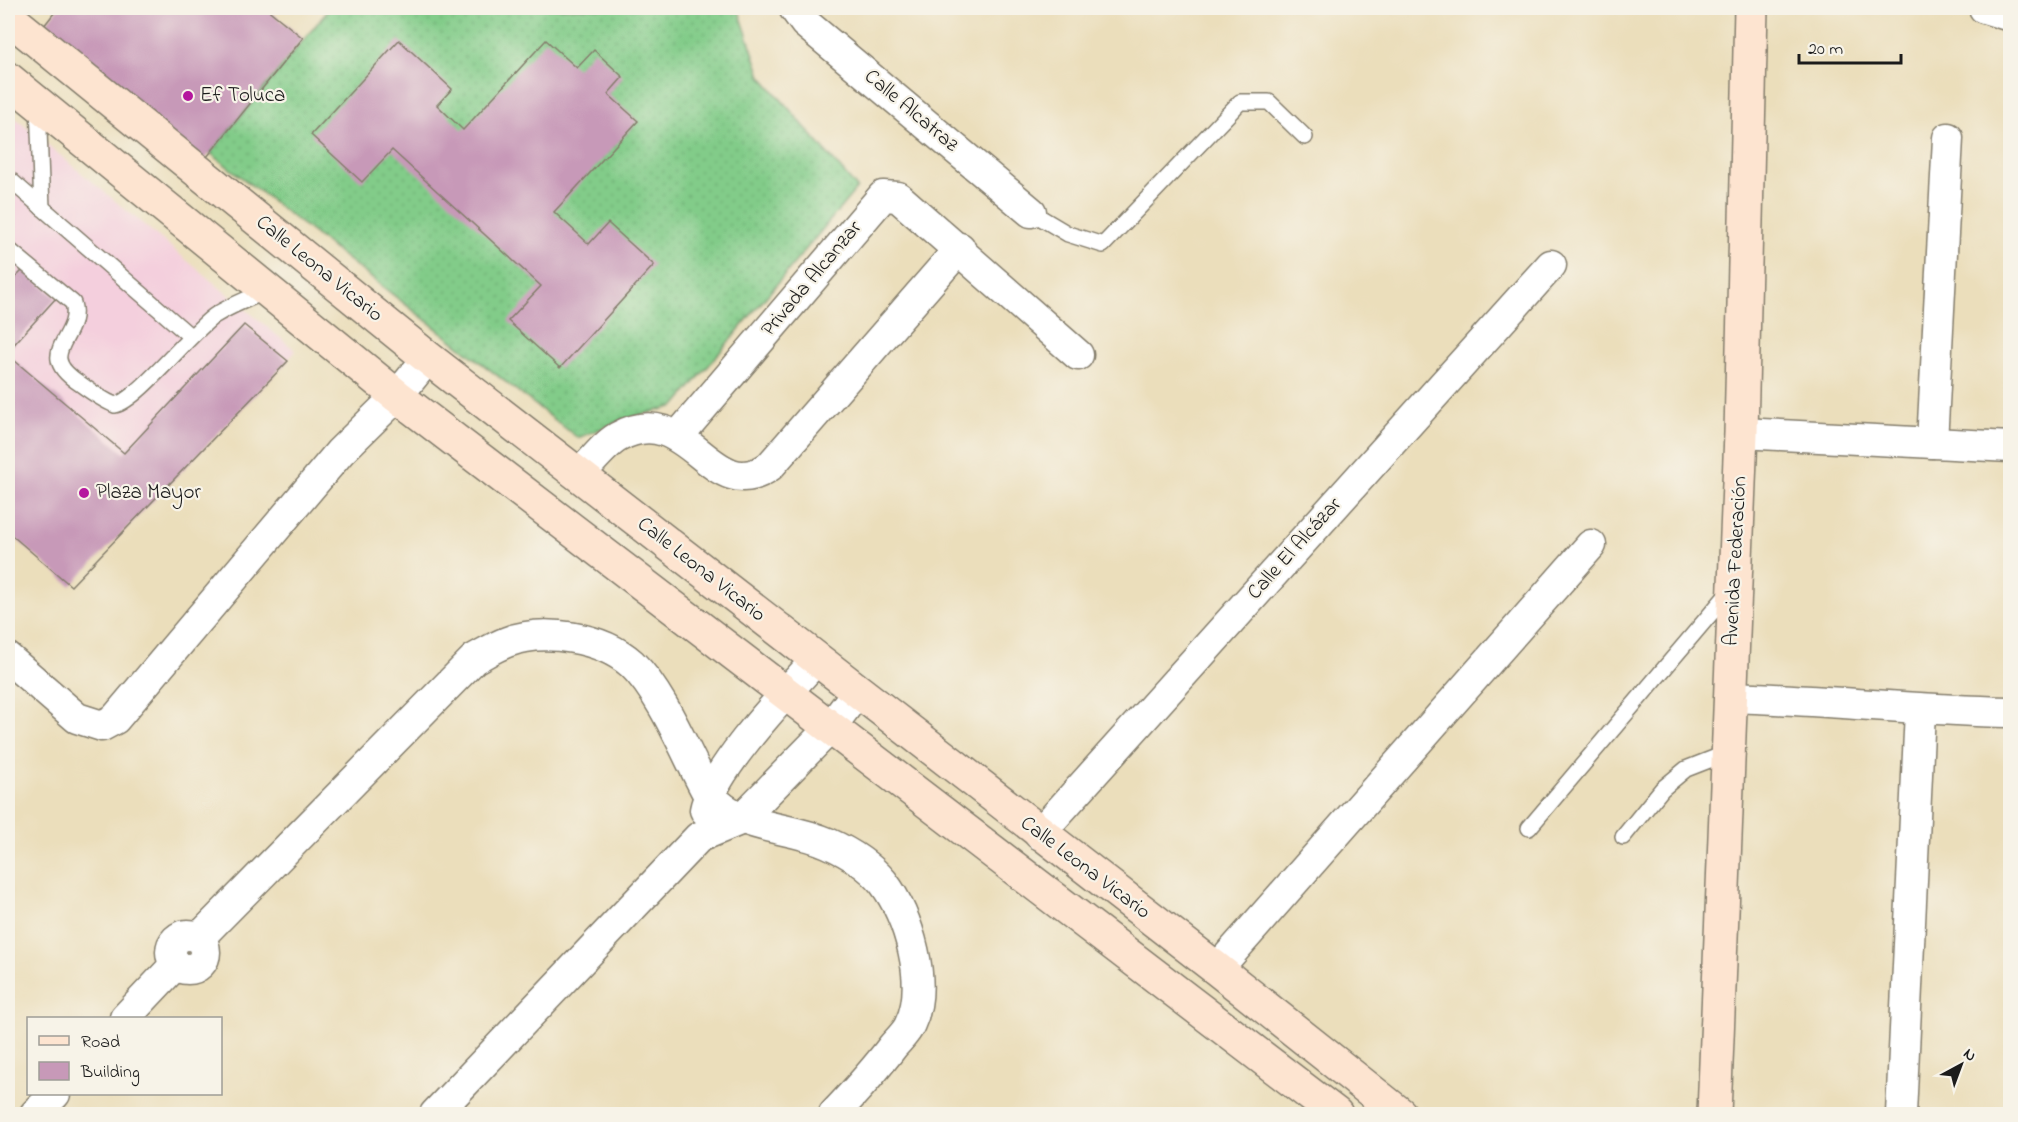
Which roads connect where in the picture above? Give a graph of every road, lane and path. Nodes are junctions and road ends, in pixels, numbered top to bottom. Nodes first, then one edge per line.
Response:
1 (794, 8) edge
2 (1751, 8) edge
3 (1984, 8) edge
4 (2010, 16) edge
5 (8, 17) edge
6 (8, 79) edge
7 (38, 105) junction
8 (1305, 137) dead end
9 (1948, 138) dead end
10 (8, 178) edge
11 (42, 208) junction
12 (1031, 212) joint
13 (960, 248) junction
14 (8, 249) edge
15 (1551, 265) dead end
16 (268, 290) junction
17 (190, 336) junction
18 (1078, 355) dead end
19 (428, 358) junction
20 (397, 396) junction
21 (1741, 433) junction
22 (679, 435) junction
23 (1932, 443) junction
24 (2010, 447) edge
25 (579, 476) junction
26 (1591, 545) dead end
27 (1734, 587) junction
28 (8, 658) edge
29 (816, 660) junction
30 (857, 692) junction
31 (784, 694) junction
32 (1730, 697) junction
33 (1920, 711) junction
34 (2010, 712) edge
35 (830, 729) junction
36 (1727, 753) junction
37 (708, 794) junction
38 (740, 820) junction
39 (1529, 828) dead end
40 (1039, 834) junction
41 (699, 837) junction
42 (1623, 837) dead end
43 (1217, 969) junction
44 (126, 1017) edge
45 (53, 1095) edge
46 (1320, 1110) edge
47 (35, 1114) edge
48 (435, 1114) edge
49 (834, 1114) edge
50 (1400, 1114) edge
51 (1714, 1114) edge
52 (1901, 1114) edge

1 - 12 street, Calle Alcatraz
2 - 21 main road, Avenida Federación
3 - 4 street
5 - 19 main road, Calle Leona Vicario
6 - 7 main road, Calle Leona Vicario
7 - 11 lane
7 - 16 main road, Calle Leona Vicario
8 - 12 lane
9 - 23 street
10 - 11 lane
11 - 17 lane
13 - 18 street, Privada Alcanzar
13 - 22 street
13 - 22 street, Privada Alcanzar
14 - 17 lane
15 - 40 street, Calle El Alcázar
16 - 17 lane
16 - 20 main road, Calle Leona Vicario
19 - 20 street
19 - 25 main road, Calle Leona Vicario
20 - 28 street
20 - 31 main road, Calle Leona Vicario
21 - 23 street
21 - 27 main road, Avenida Federación
22 - 25 street
23 - 24 street
25 - 29 main road, Calle Leona Vicario
26 - 43 street
27 - 32 main road, Avenida Federación
27 - 39 lane
29 - 30 main road, Calle Leona Vicario
29 - 31 street
30 - 35 street
30 - 40 main road, Calle Leona Vicario
31 - 35 main road, Calle Leona Vicario
31 - 37 street
32 - 33 street
32 - 36 main road, Avenida Federación
33 - 34 street
33 - 52 street
35 - 38 street
35 - 46 main road, Calle Leona Vicario
36 - 42 lane
36 - 51 main road, Avenida Federación
37 - 38 street
37 - 41 street
37 - 44 street
38 - 41 street
38 - 49 street
40 - 43 main road, Calle Leona Vicario
41 - 48 street
43 - 50 main road, Calle Leona Vicario
45 - 47 street

